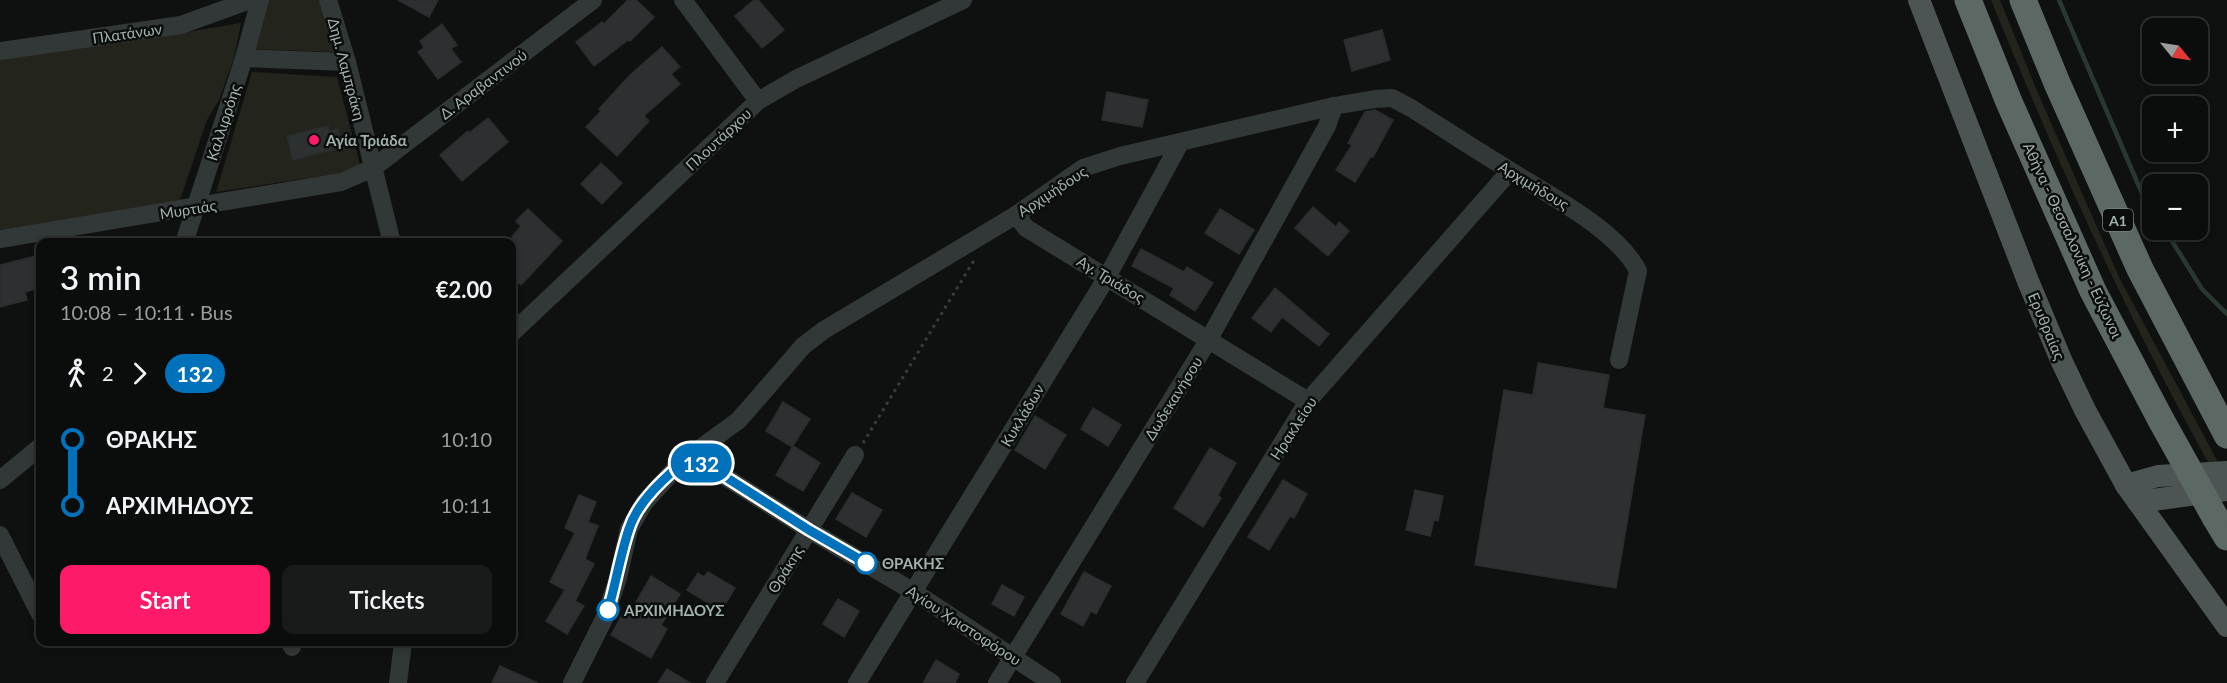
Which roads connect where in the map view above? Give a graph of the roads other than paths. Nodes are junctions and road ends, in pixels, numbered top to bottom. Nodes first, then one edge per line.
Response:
1 (250, 0) edge
2 (260, 0) edge
3 (328, 0) edge
4 (593, 0) edge
5 (683, 0) edge
6 (963, 0) edge
7 (1919, 0) edge
8 (1968, 0) edge
9 (2023, 0) edge
10 (0, 51) edge
11 (244, 58) junction
12 (347, 62) junction
13 (758, 101) junction
14 (1334, 106) junction
15 (1180, 143) junction
16 (373, 168) junction
17 (1509, 171) junction
18 (196, 207) junction
19 (1016, 215) junction
20 (186, 238) edge
21 (391, 238) edge
22 (0, 239) edge
23 (1107, 277) junction
24 (516, 329) edge
25 (1209, 339) junction
26 (1619, 360) dead end
27 (1308, 401) junction
28 (2227, 435) edge
29 (36, 450) edge
30 (691, 455) junction
31 (855, 455) road end
32 (2227, 472) edge
33 (0, 480) edge
34 (2227, 490) edge
35 (2132, 493) junction
36 (2221, 527) edge
37 (809, 530) junction
38 (0, 535) edge
39 (914, 592) junction
40 (36, 606) edge
41 (2227, 626) edge
42 (402, 646) edge
43 (1014, 657) junction
44 (398, 683) edge
45 (572, 683) edge
46 (715, 683) edge
47 (857, 683) edge
48 (998, 683) edge
49 (1052, 683) edge
50 (1135, 683) edge

1 - 10 street, Πλατάνων
2 - 11 street, Καλλιρρόης
3 - 12 street, Δημ. Λαμπράκη
4 - 16 street, Δ. Αραβαντινού
5 - 13 street
6 - 13 street, Πλουτάρχου
7 - 35 main road, Ερυθραίας
8 - 36 highway, Αθήνα - Θεσσαλονίκη - Εύζωνοι, bridge
9 - 28 highway, Α1
11 - 12 street
11 - 18 street, Καλλιρρόης
12 - 16 street, Δημ. Λαμπράκη
13 - 24 street, Πλουτάρχου
14 - 15 street, Αρχιμήδους
14 - 17 street, Αρχιμήδους
14 - 25 street, Δωδεκανήσου
15 - 19 street, Αρχιμήδους
15 - 23 street, Κυκλάδων
16 - 18 street, Μυρτιάς
16 - 21 street, Δημ. Λαμπράκη
17 - 26 street, Αρχιμήδους
17 - 27 street, Ηρακλείου
18 - 20 street, Καλλιρρόης
18 - 22 street, Μυρτιάς
19 - 23 street, Αγ. Τριάδος
19 - 30 street, Αρχιμήδους
23 - 25 street, Αγ. Τριάδος
23 - 39 street, Κυκλάδων
25 - 27 street, Αγ. Τριάδος
25 - 43 street, Δωδεκανήσου
27 - 50 street, Ηρακλείου
29 - 33 street
30 - 37 street, Αγίου Χριστοφόρου
30 - 45 street, Αρχιμήδους
31 - 37 street, Θράκης
32 - 35 main road
34 - 35 main road
35 - 41 main road, Ερυθραίας
37 - 39 street, Αγίου Χριστοφόρου
37 - 46 street, Θράκης
38 - 40 street
39 - 43 street, Αγίου Χριστοφόρου
39 - 47 street, Κυκλάδων
42 - 44 street
43 - 48 street, Δωδεκανήσου
43 - 49 street, Αγίου Χριστοφόρου

